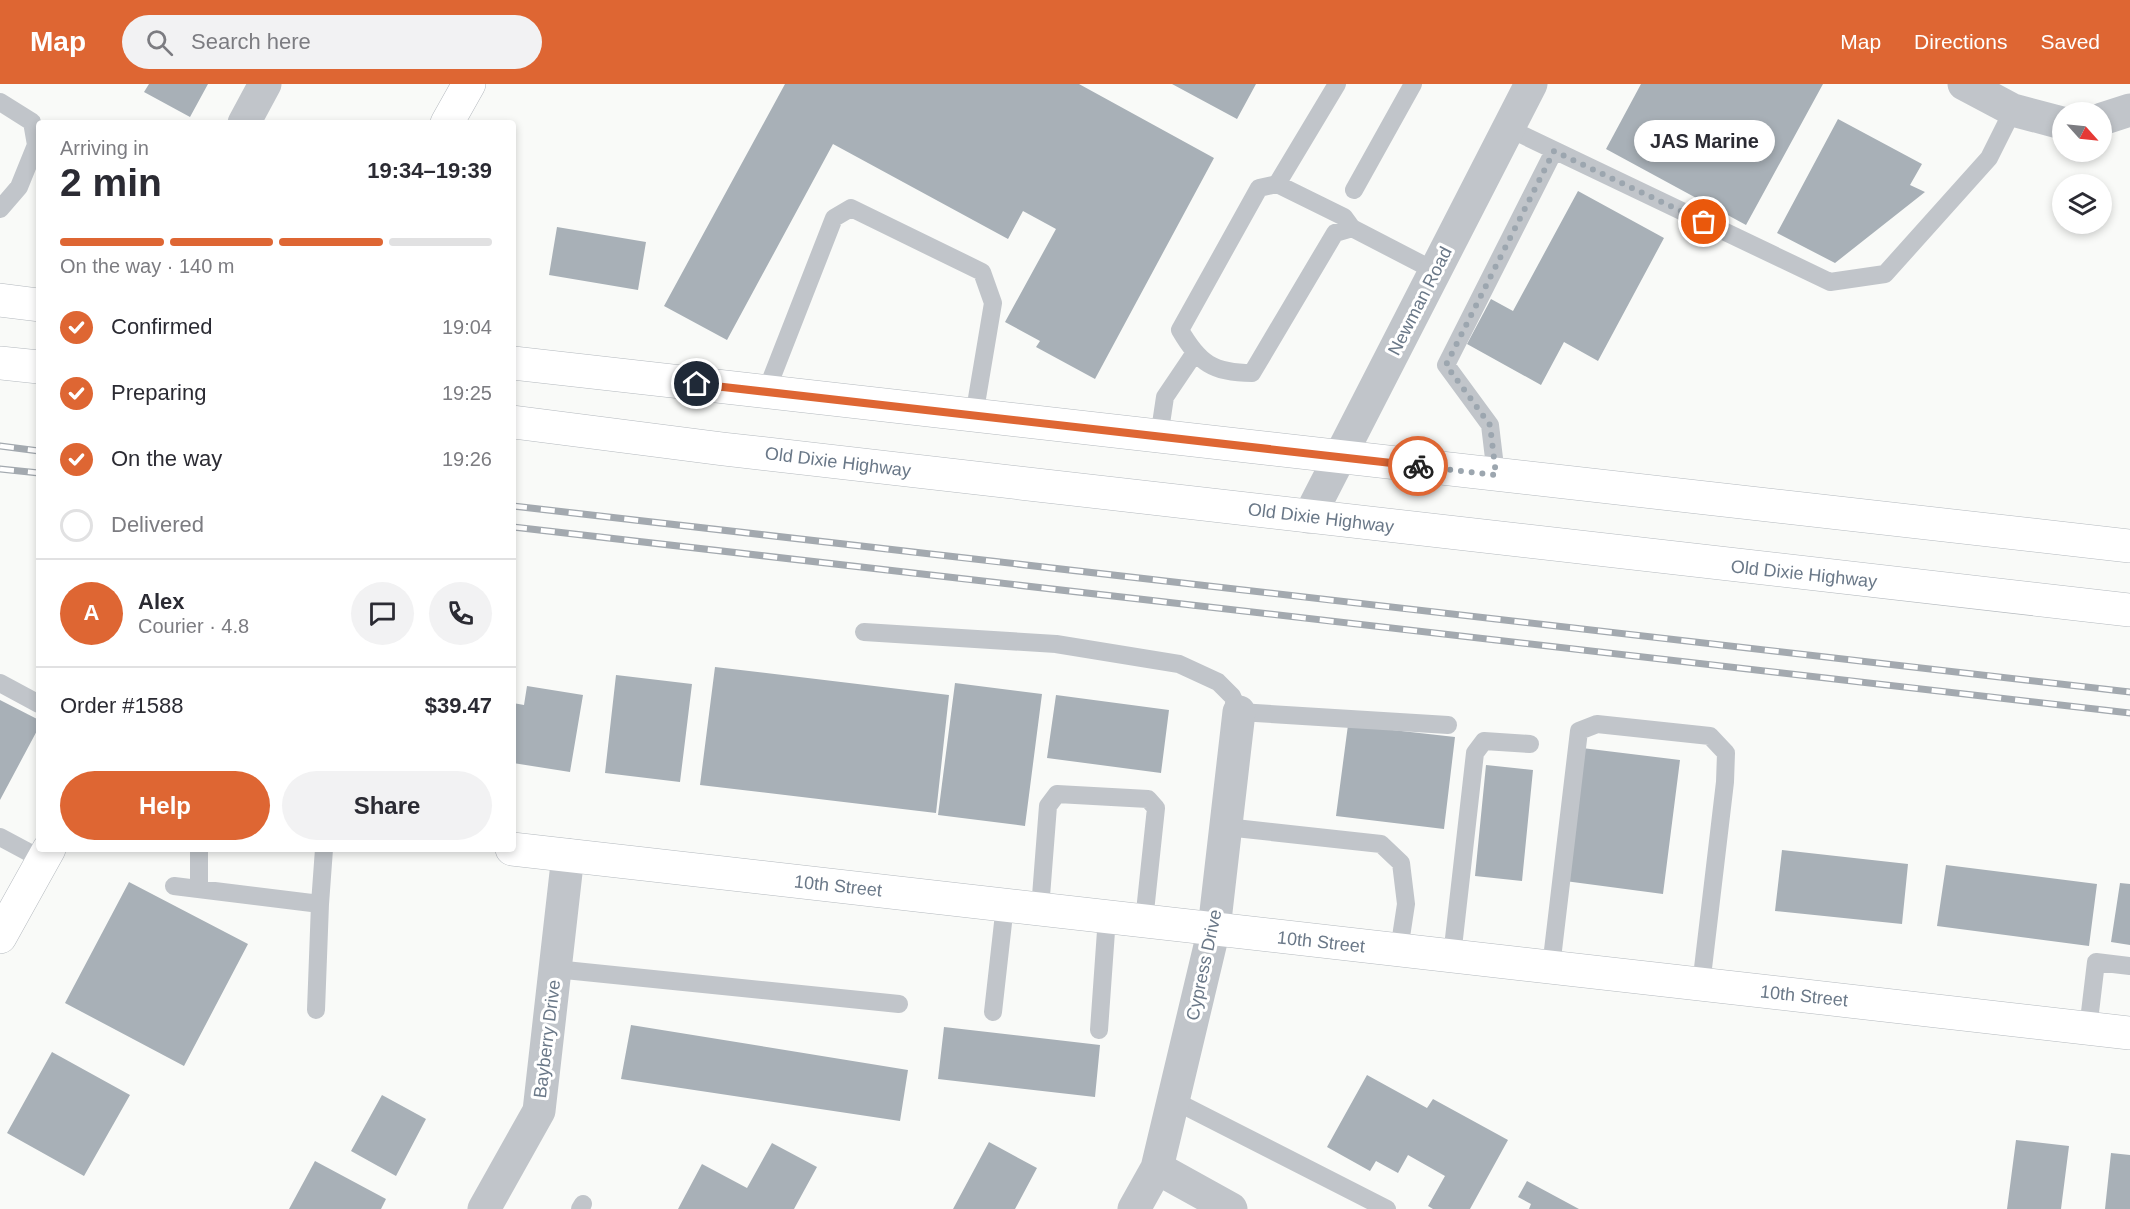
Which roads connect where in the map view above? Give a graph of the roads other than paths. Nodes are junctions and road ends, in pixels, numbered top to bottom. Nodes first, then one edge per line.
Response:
1 (265, 84) edge
2 (469, 84) edge
3 (1337, 84) edge
4 (1413, 84) edge
5 (1531, 84) edge
6 (1964, 84) edge
7 (0, 102) edge
8 (2013, 110) junction
9 (2130, 110) edge
10 (2112, 116) edge
11 (246, 120) edge
12 (449, 120) edge
13 (2052, 120) edge
14 (1508, 128) junction
15 (1554, 151) junction
16 (1277, 184) junction
17 (1354, 190) dead end
18 (0, 210) edge
19 (1352, 228) junction
20 (1435, 271) junction
21 (0, 300) edge
22 (36, 305) edge
23 (1194, 354) junction
24 (0, 363) edge
25 (516, 363) edge
26 (36, 368) edge
27 (766, 392) junction
28 (974, 416) junction
29 (516, 422) edge
30 (1159, 437) junction
31 (1340, 458) junction
32 (1496, 475) junction
33 (1309, 517) junction
34 (2130, 546) edge
35 (2130, 610) edge
36 (864, 632) dead end
37 (0, 683) edge
38 (36, 703) edge
39 (1239, 712) junction
40 (1448, 725) dead end
41 (1530, 744) dead end
42 (1226, 827) junction
43 (0, 837) edge
44 (516, 849) edge
45 (36, 850) edge
46 (199, 852) edge
47 (324, 852) edge
48 (46, 854) edge
49 (568, 855) junction
50 (174, 886) dead end
51 (199, 888) junction
52 (320, 904) junction
53 (1005, 905) junction
54 (1040, 909) junction
55 (1107, 917) junction
56 (1144, 921) junction
57 (1214, 929) junction
58 (0, 937) edge
59 (1399, 950) junction
60 (1452, 956) junction
61 (2130, 966) edge
62 (1551, 967) junction
63 (555, 969) junction
64 (1701, 985) junction
65 (899, 1004) dead end
66 (316, 1010) dead end
67 (993, 1012) dead end
68 (2088, 1029) junction
69 (1100, 1030) dead end
70 (2130, 1033) edge
71 (1173, 1100) junction
72 (1157, 1168) junction
73 (484, 1209) edge
74 (1134, 1209) edge
75 (1231, 1209) edge
76 (1387, 1209) edge

1 - 11 street
2 - 12 main road
3 - 16 lane
4 - 17 lane
5 - 14 street, Newman Road
6 - 8 street
7 - 18 lane
8 - 13 street
8 - 15 lane
9 - 10 street
14 - 15 lane
14 - 20 street, Newman Road
15 - 32 lane
16 - 19 lane
16 - 23 lane
19 - 20 lane
19 - 23 lane
20 - 31 street, Newman Road
21 - 22 main road
23 - 30 lane
24 - 26 main road
25 - 27 main road
27 - 28 main road
27 - 28 lane
28 - 30 main road
29 - 33 main road, Old Dixie Highway
30 - 31 main road
31 - 32 main road
31 - 33 street, Newman Road
32 - 34 main road
33 - 35 main road, Old Dixie Highway
36 - 39 lane
37 - 38 lane
39 - 40 lane
39 - 42 street, Cypress Drive
41 - 60 lane
42 - 57 street, Cypress Drive
42 - 59 lane
43 - 45 lane
44 - 49 main road, 10th Street
46 - 51 lane
47 - 52 lane
48 - 58 main road
49 - 53 main road, 10th Street
49 - 63 street, Bayberry Drive
50 - 51 lane
51 - 52 lane
52 - 66 lane
53 - 54 main road, 10th Street
53 - 67 lane
54 - 55 main road, 10th Street
54 - 56 lane
55 - 56 main road, 10th Street
55 - 69 lane
56 - 57 main road, 10th Street
57 - 59 main road, 10th Street
57 - 71 street, Cypress Drive
59 - 60 main road, 10th Street
60 - 62 main road, 10th Street
61 - 68 lane
62 - 64 main road, 10th Street
62 - 64 lane
63 - 65 lane
63 - 73 street, Bayberry Drive
64 - 68 main road, 10th Street
68 - 70 main road, 10th Street
71 - 72 street, Cypress Drive
71 - 76 lane
72 - 74 street, Cypress Drive
72 - 75 street

